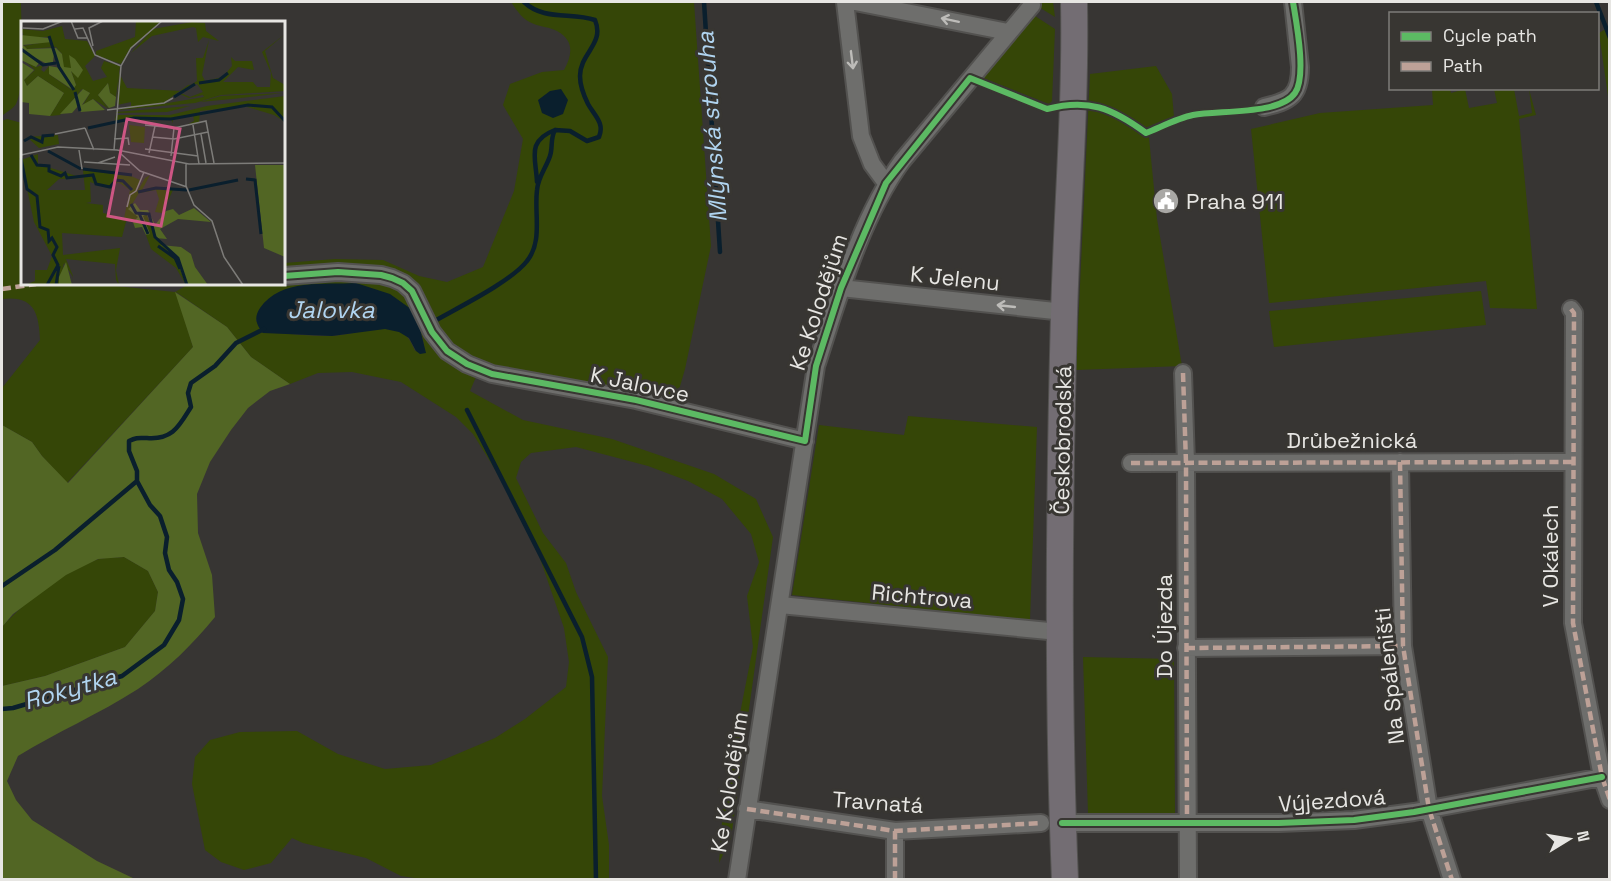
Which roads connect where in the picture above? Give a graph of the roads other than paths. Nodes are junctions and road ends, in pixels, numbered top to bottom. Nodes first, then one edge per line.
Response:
1 (845, 2) edge
2 (855, 2) edge
3 (1074, 2) edge
4 (1293, 2) edge
5 (1032, 5) dead end
6 (1008, 32) junction
7 (1264, 107) dead end
8 (886, 183) junction
9 (285, 276) edge
10 (841, 288) junction
11 (1574, 310) dead end
12 (1064, 312) junction
13 (1183, 373) dead end
14 (805, 441) junction
15 (1400, 462) junction
16 (1573, 462) junction
17 (1186, 463) junction
18 (1131, 464) dead end
19 (780, 605) junction
20 (1059, 632) junction
21 (1404, 646) junction
22 (1186, 648) junction
23 (1602, 777) junction
24 (1610, 800) edge
25 (747, 809) junction
26 (1429, 809) junction
27 (1187, 822) junction
28 (1052, 823) junction
29 (896, 831) junction
30 (737, 879) edge
31 (895, 879) edge
32 (1065, 879) edge
33 (1188, 879) edge
34 (1452, 879) edge

1 -> 8 street
6 -> 2 street
3 - 12 main road, Českobrodská
4 - 7 street
5 - 6 street, Ke Kolodějům
6 - 8 street, Ke Kolodějům
8 - 10 street, Ke Kolodějům
9 - 14 street, K Jalovce
12 -> 10 street, K Jelenu
10 - 14 street, Ke Kolodějům
11 - 16 street, V Okálech
12 - 20 main road, Českobrodská
13 - 17 street, Do Újezda
14 - 19 street, Ke Kolodějům
15 - 16 street, Drůbežnická
15 - 17 street, Drůbežnická
15 - 21 street, Na Spáleništi
16 - 23 street, V Okálech
17 - 18 street, Drůbežnická
17 - 22 street, Do Újezda
19 - 20 street, Richtrova
19 - 25 street, Ke Kolodějům
20 - 28 main road, Českobrodská
21 - 22 street
21 - 26 street, Na Spáleništi
22 - 27 street, Do Újezda
23 - 24 street, V Okálech
23 - 26 street, Výjezdová
25 - 29 street, Travnatá
25 - 30 street, Ke Kolodějům
26 - 27 street, Výjezdová
26 - 34 street, Na Spáleništi
27 - 28 street, Výjezdová
27 - 33 street, Do Újezda
28 - 29 street, Travnatá
28 - 32 main road, Českobrodská
29 - 31 street

